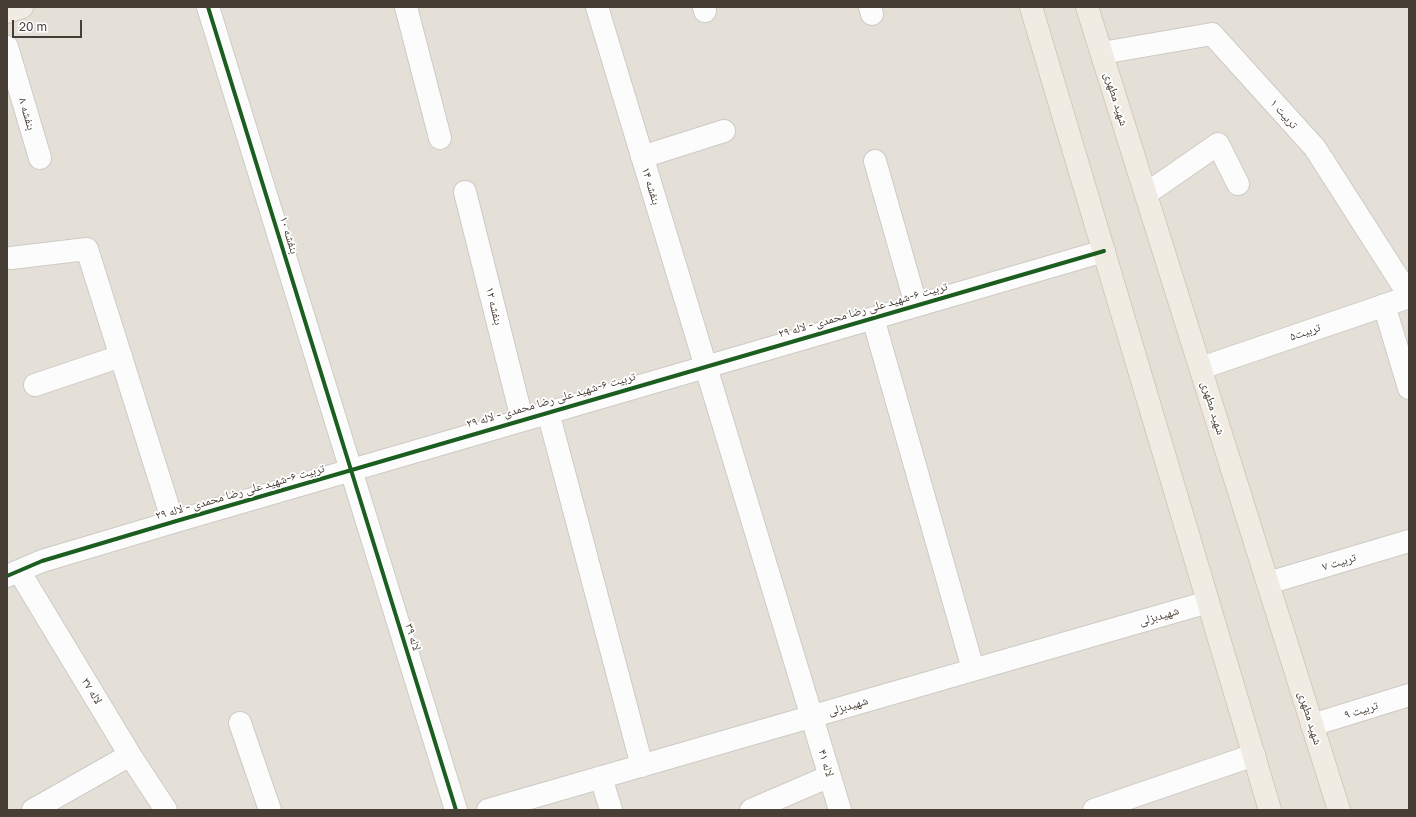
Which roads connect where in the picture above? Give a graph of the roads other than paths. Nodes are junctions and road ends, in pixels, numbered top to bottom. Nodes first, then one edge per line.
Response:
1 (22, 7) edge
2 (208, 7) edge
3 (406, 7) edge
4 (597, 7) edge
5 (1031, 7) edge
6 (1087, 7) edge
7 (7, 12) edge
8 (7, 47) edge
9 (1102, 53) junction
10 (724, 131) dead end
11 (440, 138) dead end
12 (642, 157) junction
13 (40, 158) dead end
14 (875, 161) dead end
15 (1238, 184) dead end
16 (465, 192) dead end
17 (1146, 194) junction
18 (1104, 251) junction
19 (11, 258) dead end
20 (1409, 296) edge
21 (916, 305) junction
22 (1384, 306) junction
23 (872, 318) junction
24 (121, 356) junction
25 (706, 366) junction
26 (1201, 368) junction
27 (35, 385) dead end
28 (1409, 388) edge
29 (548, 412) junction
30 (522, 419) junction
31 (351, 470) junction
32 (173, 522) junction
33 (1409, 541) edge
34 (13, 573) edge
35 (1268, 583) junction
36 (1208, 602) junction
37 (973, 670) junction
38 (1409, 695) edge
39 (812, 716) junction
40 (240, 723) dead end
41 (1312, 724) junction
42 (130, 755) junction
43 (1254, 755) junction
44 (642, 766) junction
45 (830, 776) junction
46 (601, 777) junction
47 (32, 810) edge
48 (166, 810) edge
49 (270, 810) edge
50 (456, 810) edge
51 (488, 810) edge
52 (611, 810) edge
53 (751, 810) edge
54 (840, 810) edge
55 (1094, 810) edge
56 (1270, 810) edge
57 (1339, 810) edge

1 - 7 main road
2 - 31 street, بنفشه ۱۰
3 - 11 street
4 - 12 street, بنفشه ۱۴
5 - 18 main road
6 - 9 main road, شهید مطهری
8 - 13 street, بنفشه ۸
9 - 17 main road, شهید مطهری
9 - 20 street, تربیت ۱
10 - 12 street
12 - 25 street, بنفشه ۱۴
14 - 21 street
15 - 17 street
16 - 30 street, بنفشه ۱۲
17 - 26 main road, شهید مطهری
18 - 21 street, تربیت ۶-شهید علی رضا محمدی - لاله ۲۹
18 - 36 main road
19 - 24 street
20 - 22 street, تربیت۵
21 - 23 street, تربیت ۶-شهید علی رضا محمدی - لاله ۲۹
22 - 26 street, تربیت۵
22 - 28 street
23 - 25 street, تربیت ۶-شهید علی رضا محمدی - لاله ۲۹
23 - 37 street
24 - 27 street
24 - 32 street
25 - 29 street, تربیت ۶-شهید علی رضا محمدی - لاله ۲۹
25 - 39 street, بنفشه ۱۴
26 - 35 main road, شهید مطهری
29 - 30 street, تربیت ۶-شهید علی رضا محمدی - لاله ۲۹
29 - 44 street
30 - 31 street, تربیت ۶-شهید علی رضا محمدی - لاله ۲۹
31 - 32 street, تربیت ۶-شهید علی رضا محمدی - لاله ۲۹
31 - 50 street, لاله ۳۹
32 - 34 street, تربیت ۶-شهید علی رضا محمدی - لاله ۲۹
33 - 35 street, تربیت ۷
34 - 42 street, لاله ۳۷
35 - 41 main road, شهید مطهری
36 - 37 street, شهیدبزلی
36 - 43 main road
37 - 39 street, شهیدبزلی
38 - 41 street, تربیت ۹
39 - 44 street, شهیدبزلی
39 - 45 street, لاله ۴۱
40 - 49 street
41 - 57 main road, شهید مطهری
42 - 47 street
42 - 48 street, لاله ۳۷
43 - 55 street
43 - 56 main road
44 - 46 street, شهیدبزلی
45 - 53 street
45 - 54 street, لاله ۴۱
46 - 51 street, شهیدبزلی
46 - 52 street

